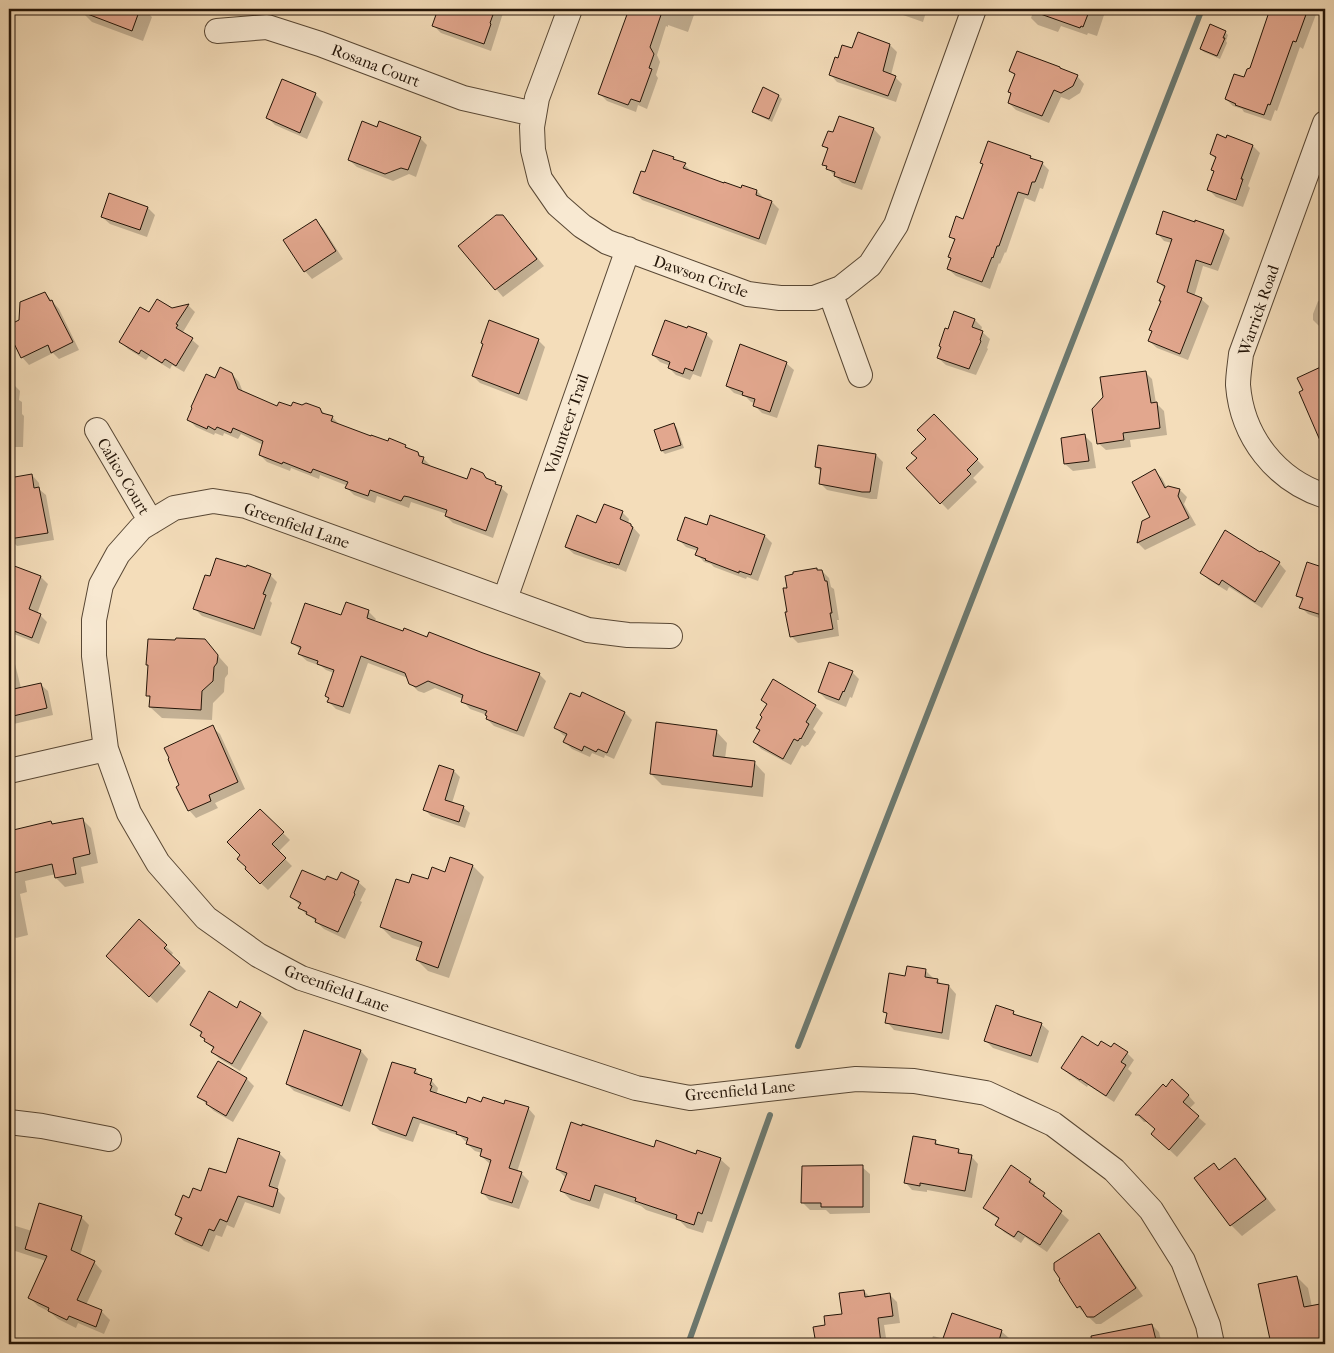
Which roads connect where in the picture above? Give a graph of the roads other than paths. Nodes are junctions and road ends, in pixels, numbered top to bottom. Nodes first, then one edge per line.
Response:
1 (570, 9) edge
2 (974, 9) edge
3 (217, 31) dead end
4 (534, 114) junction
5 (1325, 123) edge
6 (628, 250) junction
7 (830, 292) junction
8 (860, 375) dead end
9 (97, 430) dead end
10 (1325, 496) edge
11 (151, 522) junction
12 (504, 599) junction
13 (670, 636) dead end
14 (106, 750) junction
15 (9, 771) edge
16 (9, 1122) edge
17 (109, 1139) dead end
18 (1212, 1344) edge

1 - 4 street, Dawson Circle
2 - 7 street, Dawson Circle
3 - 4 street, Rosana Court
4 - 6 street, Dawson Circle
5 - 10 street, Warrick Road
6 - 7 street, Dawson Circle
6 - 12 street, Volunteer Trail
7 - 8 street
9 - 11 street, Calico Court
11 - 12 street, Greenfield Lane
11 - 14 street, Greenfield Lane
12 - 13 street, Greenfield Lane
14 - 15 street
14 - 18 street, Greenfield Lane
16 - 17 street

